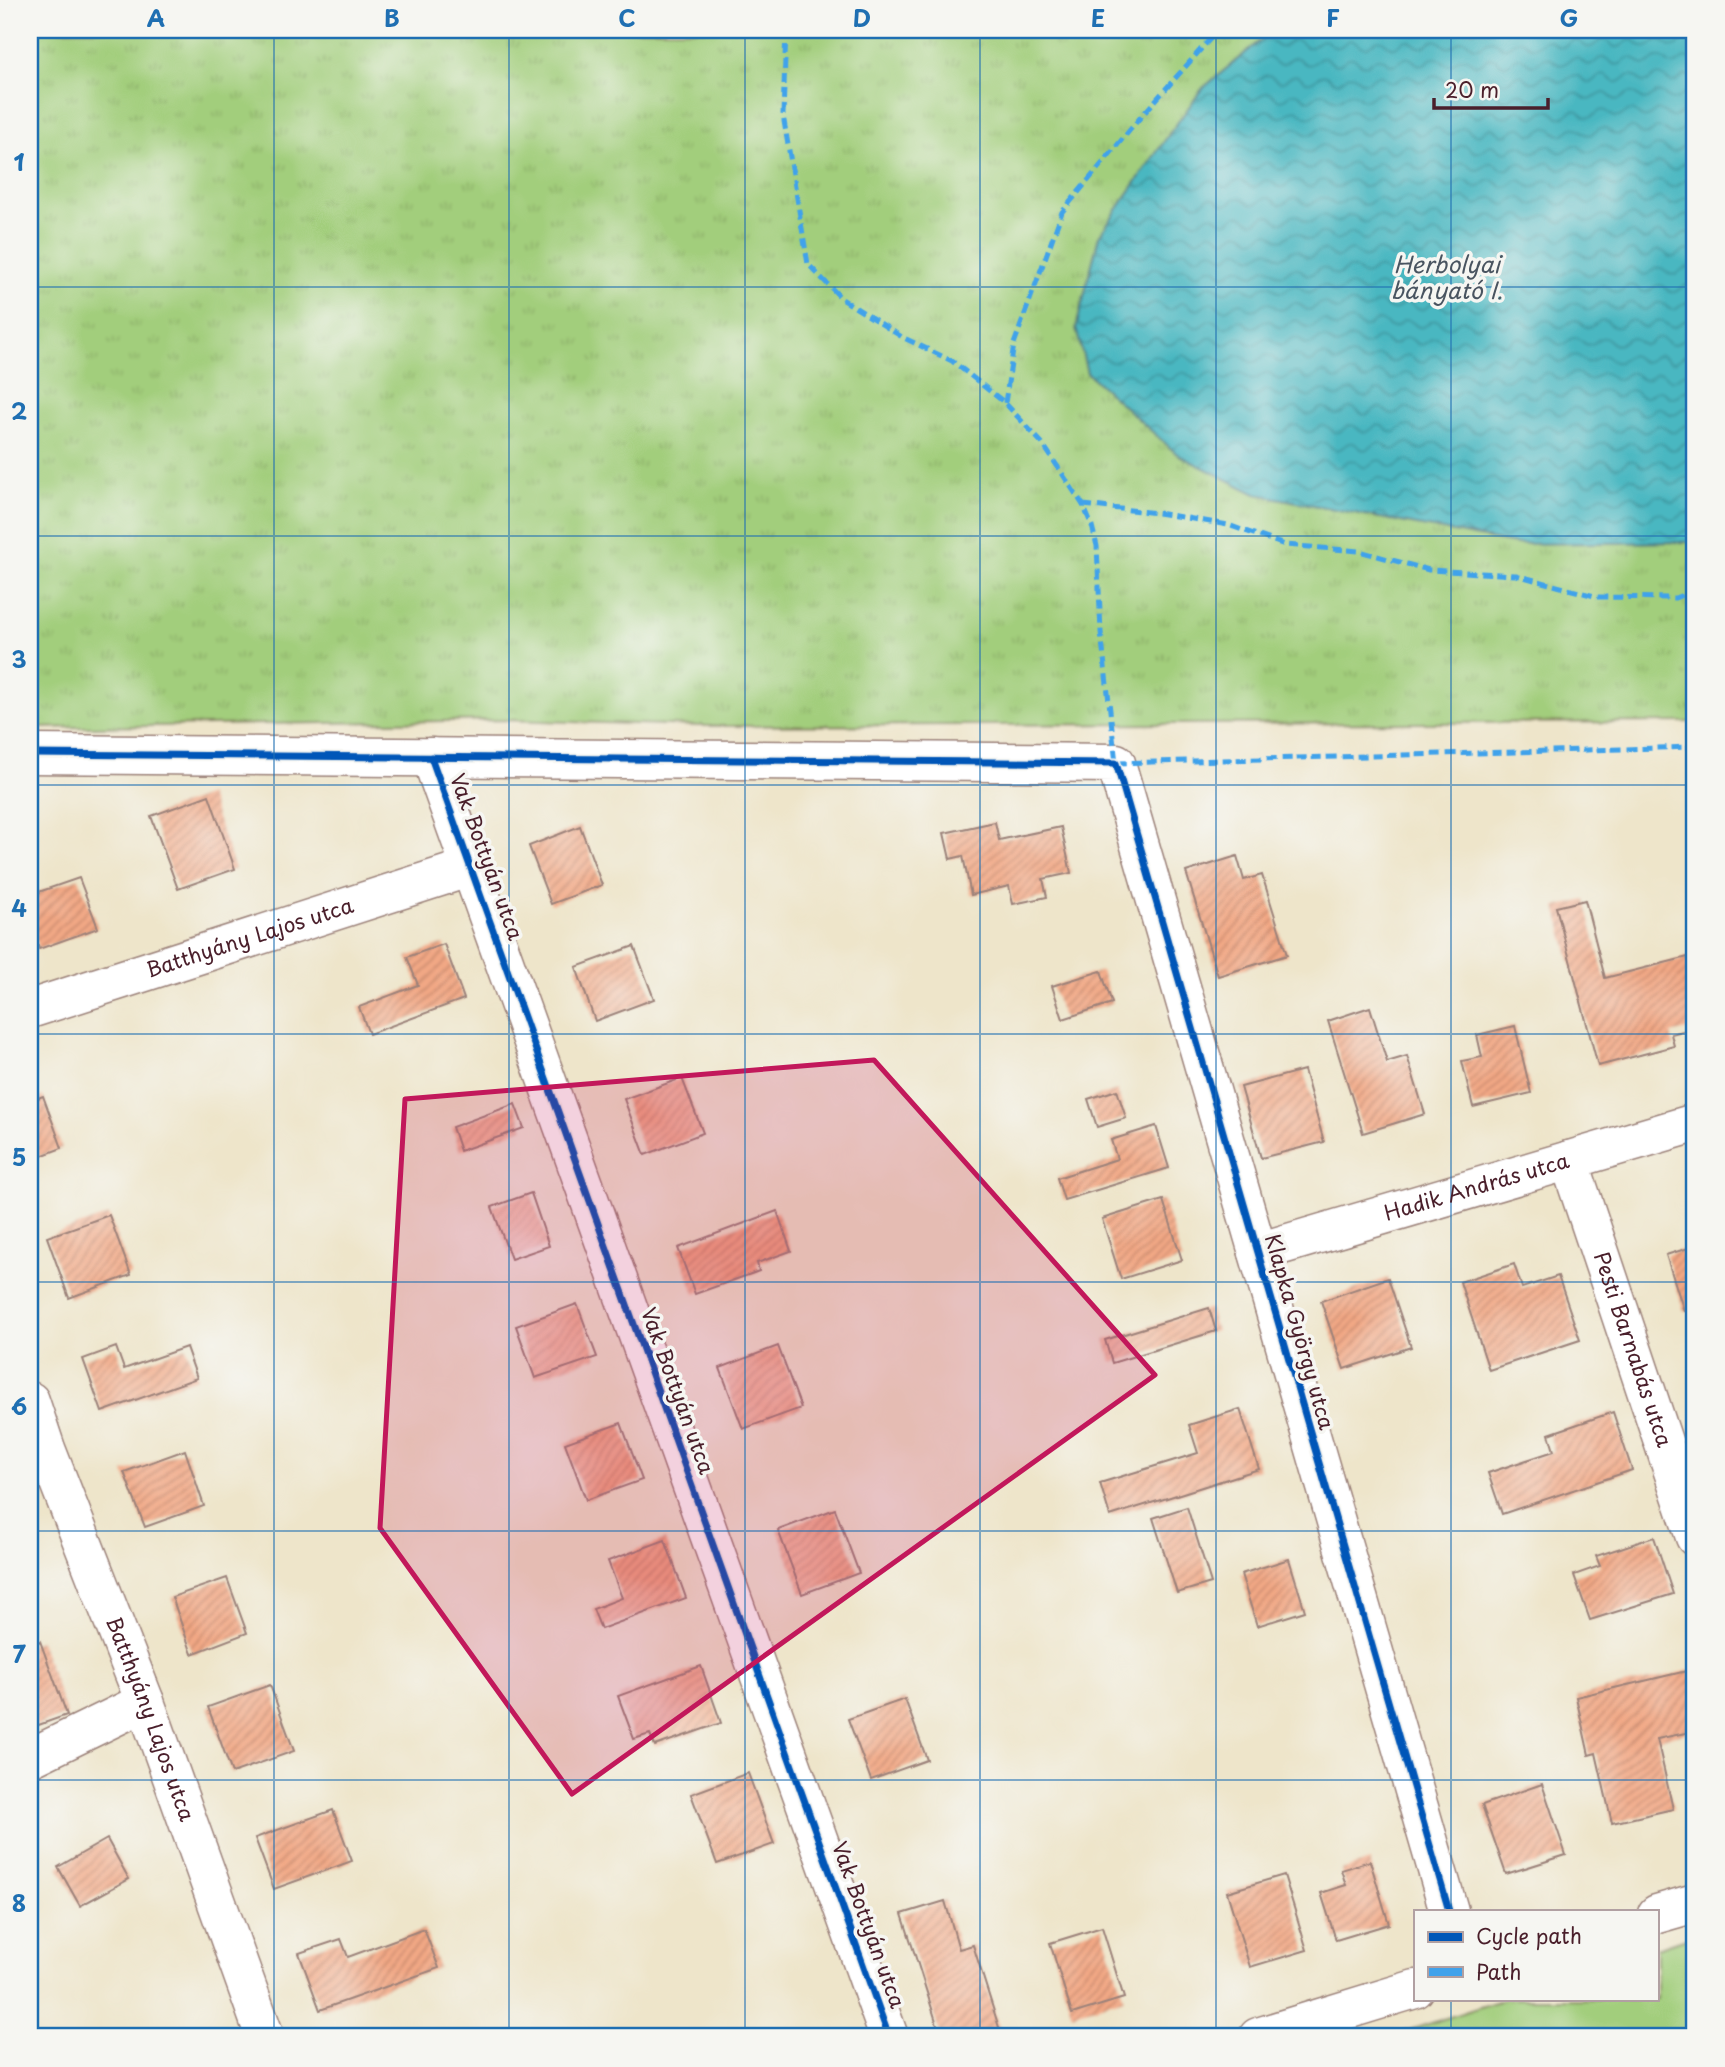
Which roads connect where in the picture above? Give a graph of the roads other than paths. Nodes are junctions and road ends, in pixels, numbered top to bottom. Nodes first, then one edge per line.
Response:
1 (30, 754) edge
2 (431, 757) junction
3 (471, 867) junction
4 (30, 1009) edge
5 (1695, 1123) edge
6 (1569, 1160) junction
7 (1258, 1252) junction
8 (30, 1401) edge
9 (1695, 1537) edge
10 (145, 1702) junction
11 (30, 1758) edge
12 (1695, 1902) edge
13 (1448, 1910) edge
14 (1658, 1914) edge
15 (1414, 1989) edge
16 (265, 2037) edge
17 (889, 2037) edge
18 (1258, 2037) edge

1 - 2 street
2 - 3 street, Vak Bottyán utca
2 - 7 street, Klapka György utca
3 - 4 street, Batthyány Lajos utca
3 - 17 street, Vak Bottyán utca
5 - 6 street, Hadik András utca
6 - 7 street, Hadik András utca
6 - 9 street, Pesti Barnabás utca
7 - 13 street, Klapka György utca
8 - 10 street, Batthyány Lajos utca
10 - 11 street
10 - 16 street, Batthyány Lajos utca
12 - 14 street
15 - 18 street

